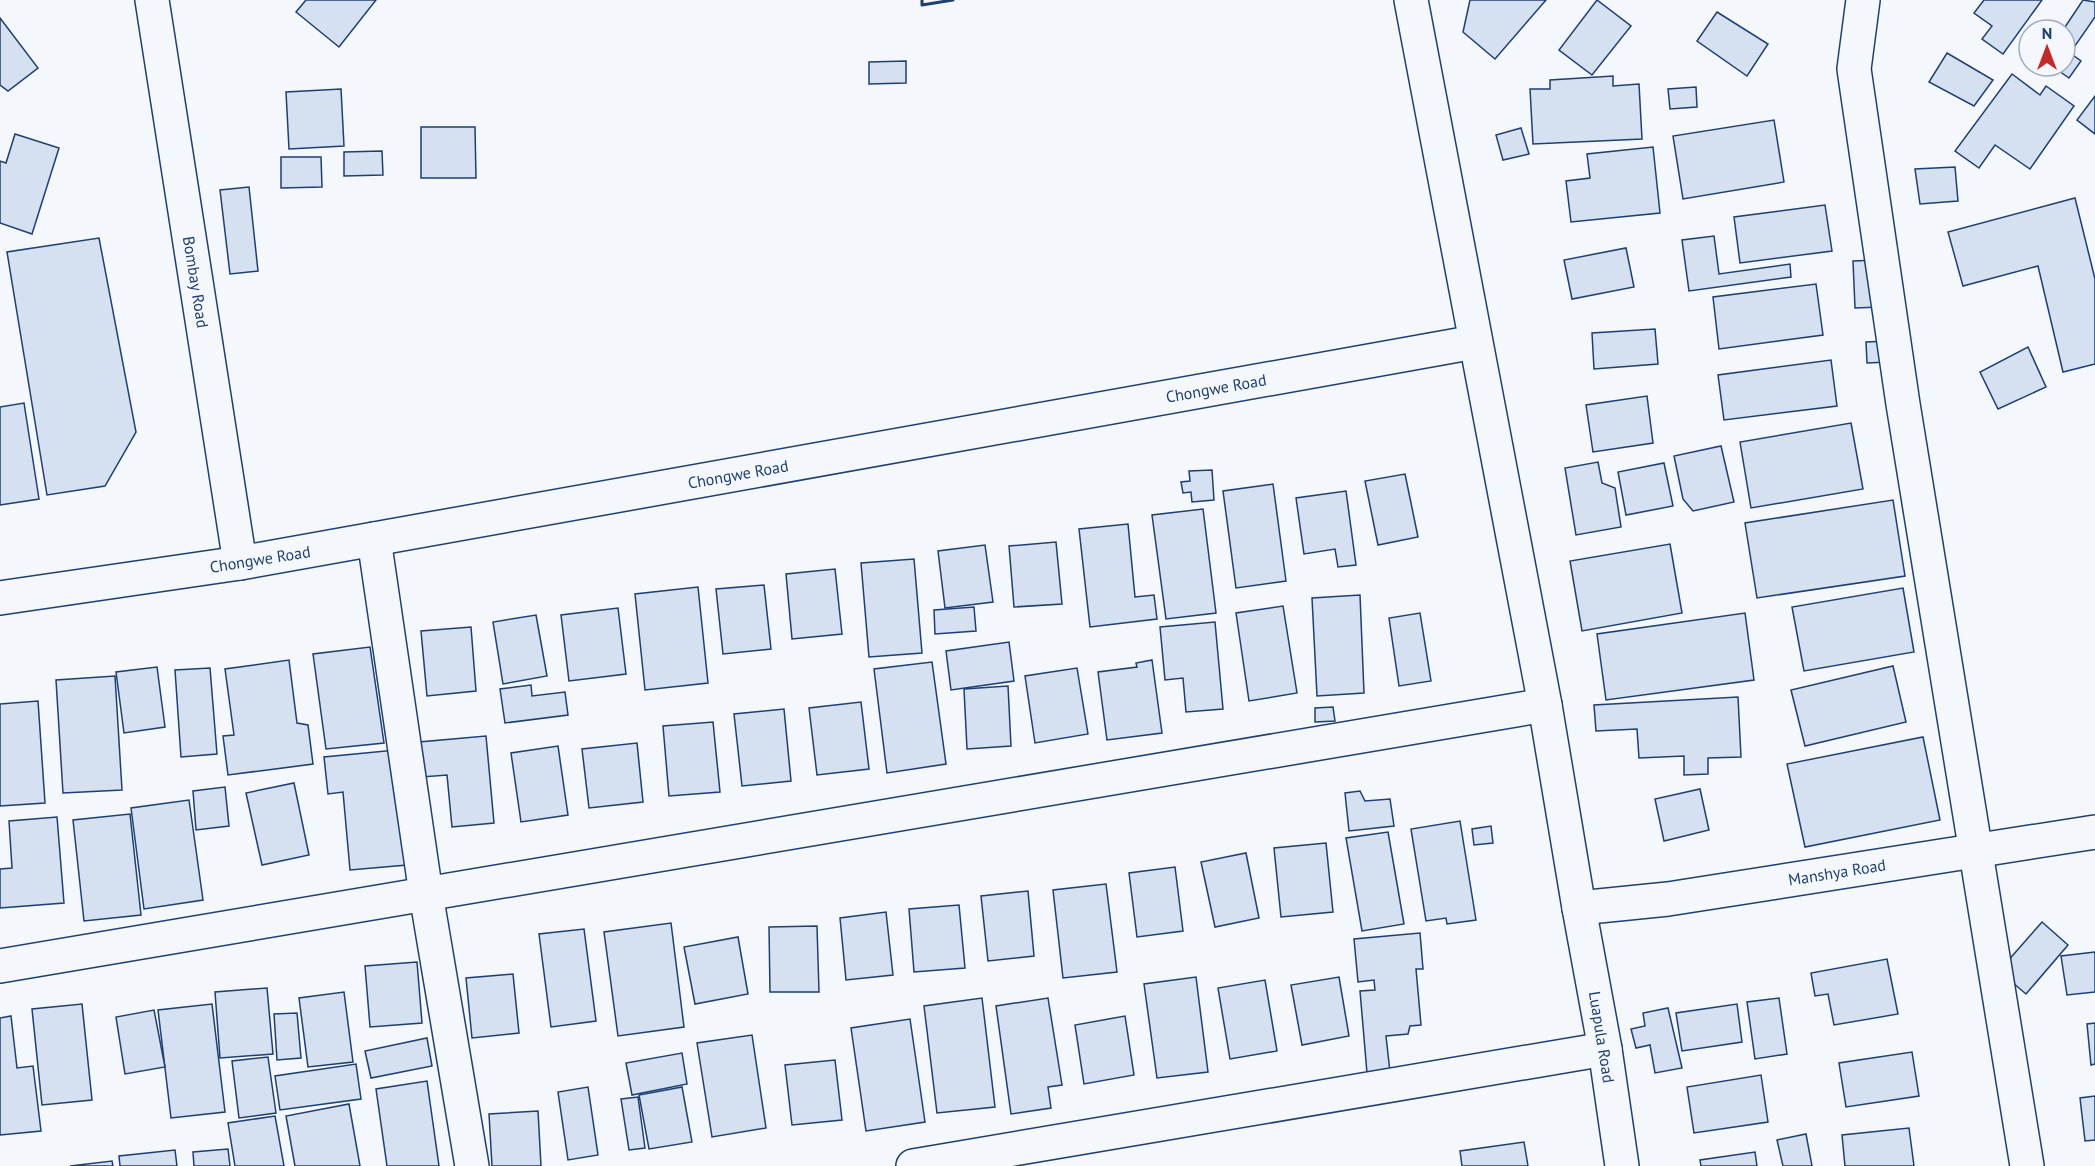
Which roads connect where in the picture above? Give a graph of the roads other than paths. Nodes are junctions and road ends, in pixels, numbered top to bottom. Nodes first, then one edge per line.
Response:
1 (152, 0) edge
2 (1411, 0) edge
3 (1863, 0) edge
4 (1475, 342) junction
5 (374, 539) junction
6 (240, 563) junction
7 (0, 598) edge
8 (1545, 705) junction
9 (2095, 832) edge
10 (1977, 850) junction
11 (426, 894) junction
12 (1579, 908) junction
13 (0, 966) edge
14 (1605, 1049) junction
15 (472, 1166) edge
16 (913, 1166) edge
17 (1622, 1166) edge
18 (2027, 1166) edge

1 - 6 street, Bombay Road
2 - 4 street, Luapula Road
3 - 10 street
4 - 5 street, Chongwe Road
4 - 8 street, Luapula Road
5 - 6 street, Chongwe Road
5 - 11 street
6 - 7 street, Chongwe Road
8 - 11 street
8 - 12 street, Luapula Road
9 - 10 street, Manshya Road
10 - 12 street, Manshya Road
10 - 18 street
11 - 13 street
11 - 15 street
12 - 14 street, Luapula Road
14 - 16 street
14 - 17 street, Luapula Road

